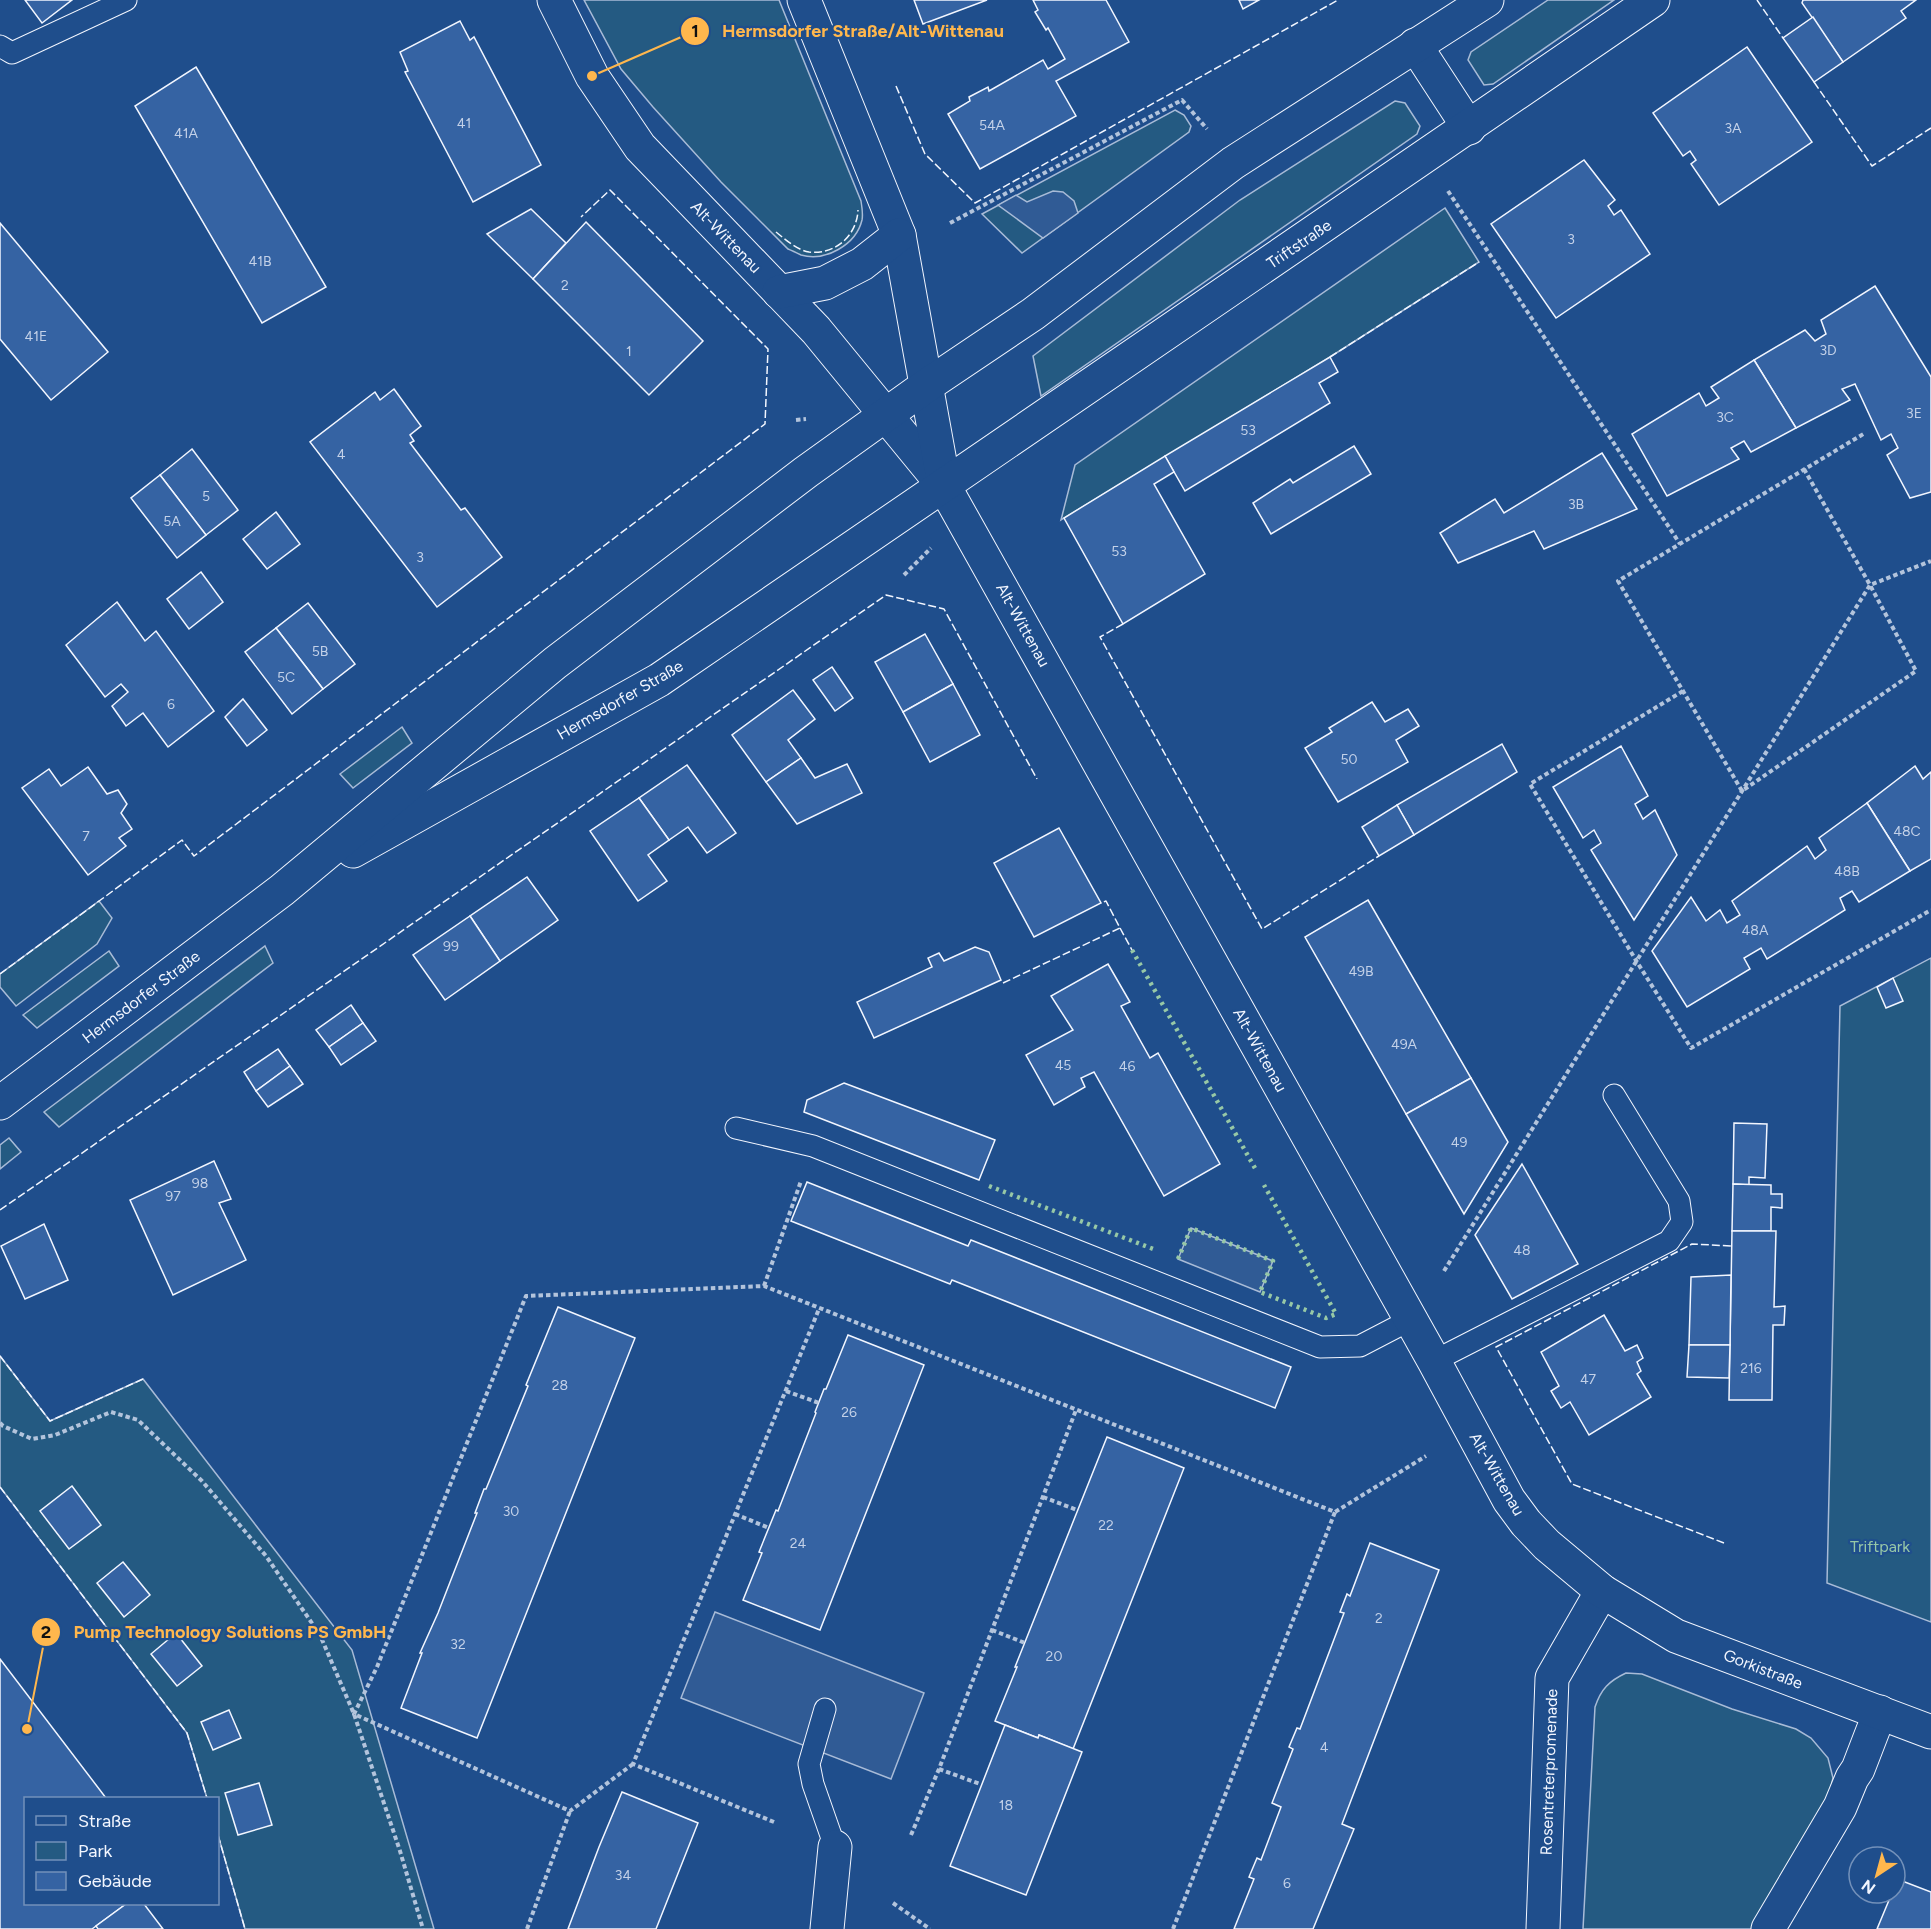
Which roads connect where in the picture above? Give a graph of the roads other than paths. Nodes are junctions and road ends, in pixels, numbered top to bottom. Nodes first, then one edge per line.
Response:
1 (126, 0) edge
2 (554, 0) edge
3 (804, 0) edge
4 (1487, 0) edge
5 (1653, 0) edge
6 (1415, 45) junction
7 (0, 46) edge
8 (1468, 128) junction
9 (899, 235) junction
10 (779, 292) junction
11 (926, 386) junction
12 (885, 415) junction
13 (944, 486) junction
14 (282, 890) junction
15 (1614, 1095) dead end
16 (0, 1104) edge
17 (736, 1128) dead end
18 (1410, 1320) junction
19 (1434, 1362) junction
20 (1602, 1591) junction
21 (825, 1709) dead end
22 (1880, 1712) junction
23 (1931, 1732) edge
24 (835, 1847) joint
25 (827, 1929) edge
26 (1543, 1929) edge
27 (1768, 1929) edge

1 - 7 lane
2 - 10 main road, Alt-Wittenau
3 - 9 main road, Alt-Wittenau
4 - 6 main road
5 - 8 main road, Triftstraße
6 - 8 main road
6 - 11 main road
8 - 13 main road, Triftstraße
9 - 10 main road
9 - 11 main road, Alt-Wittenau
10 - 12 main road, Alt-Wittenau
11 - 12 main road
11 - 13 main road, Alt-Wittenau
12 - 13 main road, Alt-Wittenau
12 - 14 main road, Hermsdorfer Straße
13 - 14 main road, Hermsdorfer Straße
13 - 18 main road, Alt-Wittenau
14 - 16 main road, Hermsdorfer Straße
15 - 19 lane
17 - 18 lane
18 - 19 main road, Alt-Wittenau
19 - 20 main road, Alt-Wittenau
20 - 22 main road, Gorkistraße
20 - 26 main road, Rosentreterpromenade
21 - 24 lane
22 - 23 main road, Gorkistraße
22 - 27 main road
24 - 25 main road

